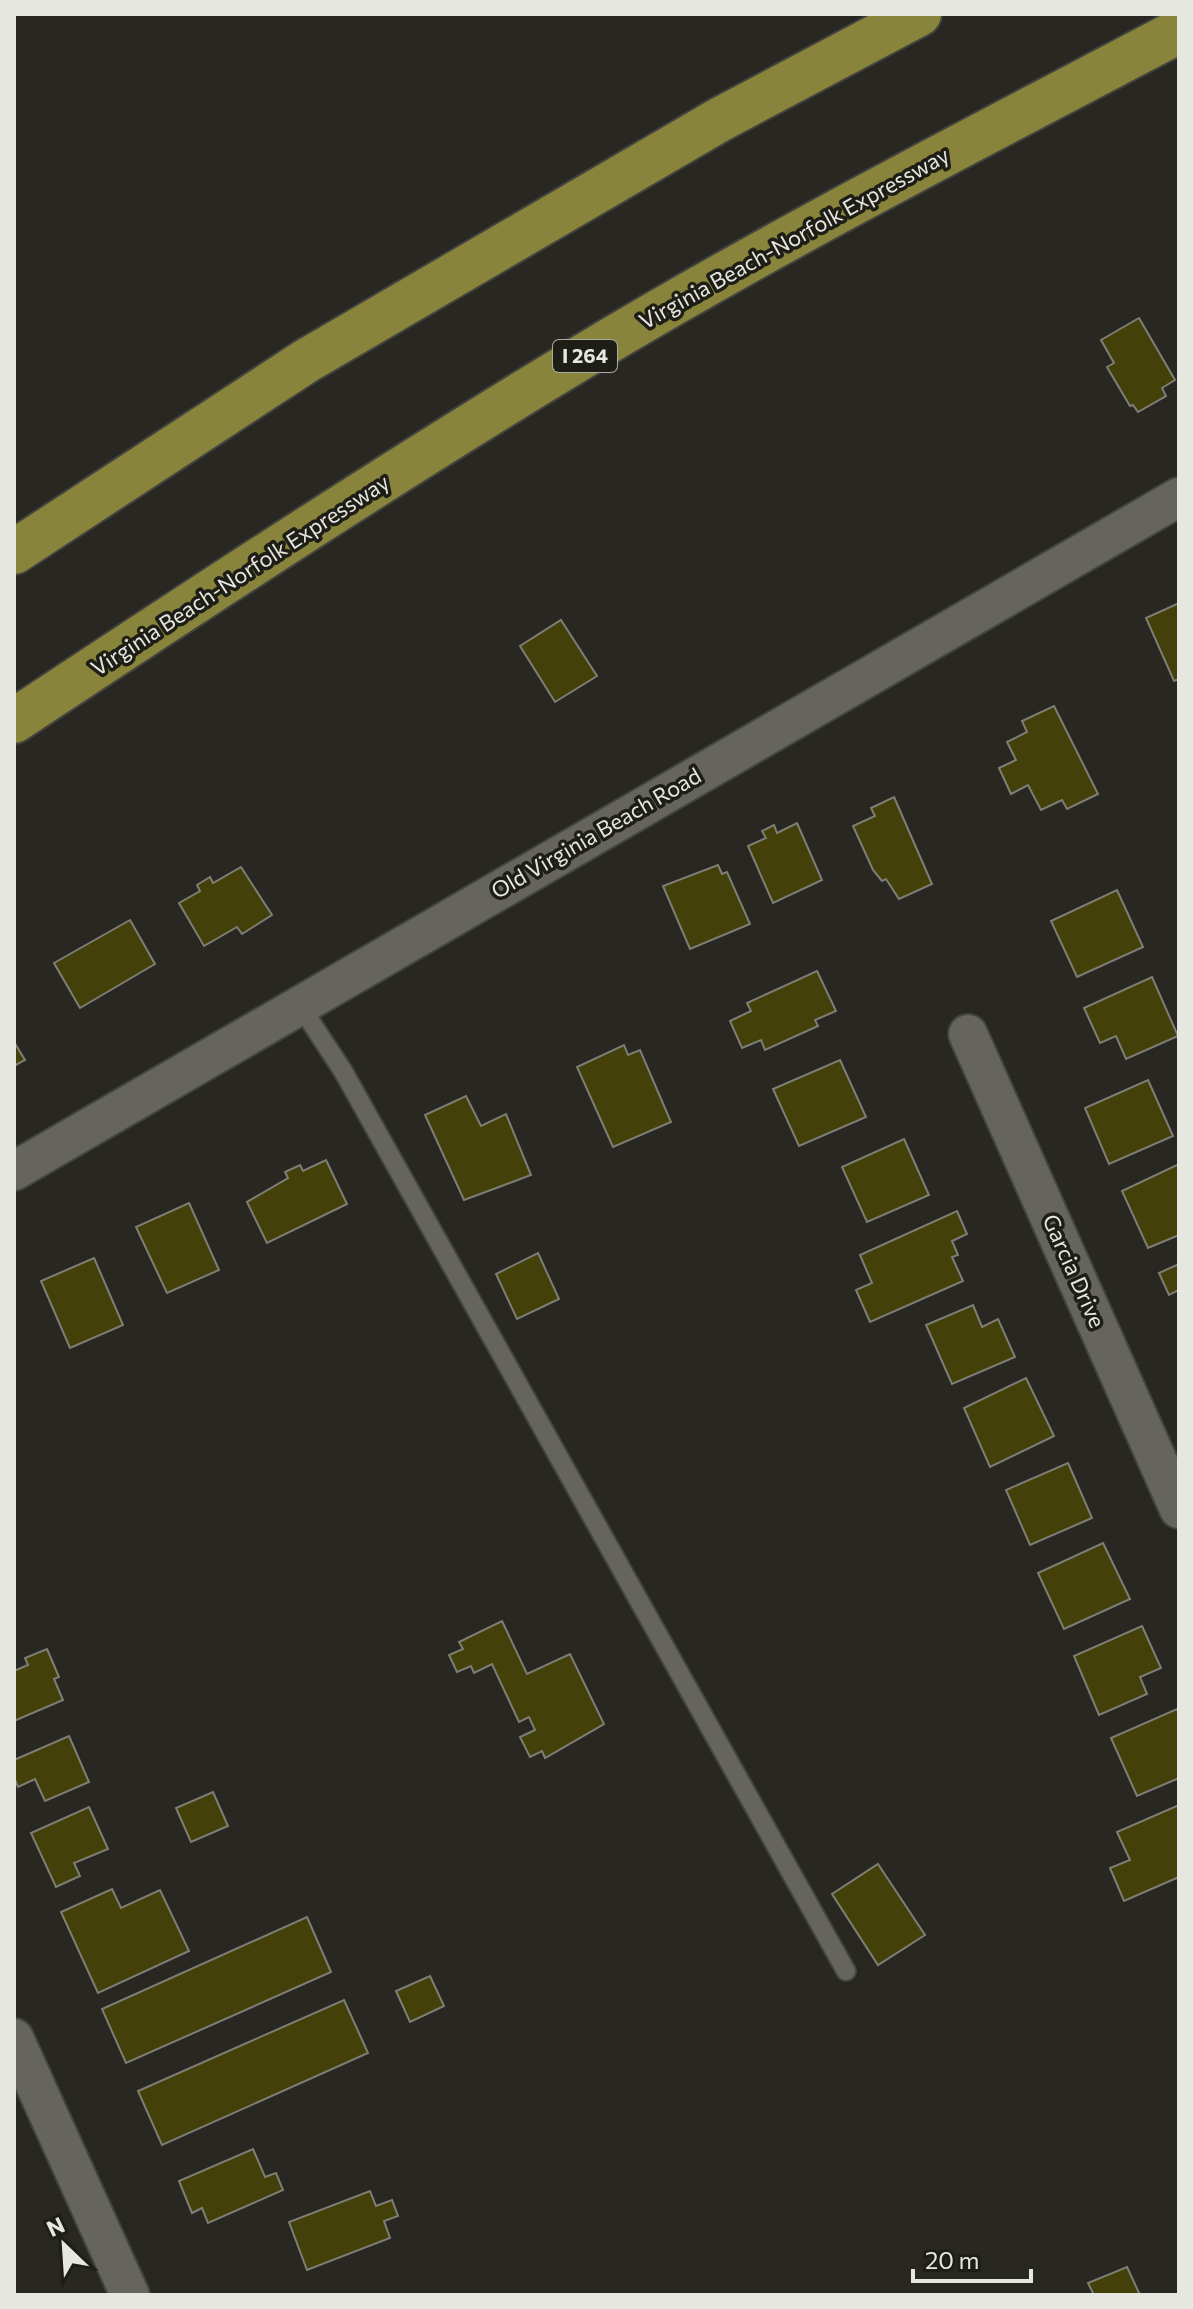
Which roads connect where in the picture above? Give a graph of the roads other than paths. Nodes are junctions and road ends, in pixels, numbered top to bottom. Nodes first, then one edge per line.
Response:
1 (919, 14) edge
2 (1179, 31) edge
3 (1179, 497) edge
4 (14, 552) edge
5 (14, 721) edge
6 (299, 1004) junction
7 (968, 1034) dead end
8 (14, 1171) edge
9 (1179, 1509) edge
10 (846, 1971) dead end
11 (14, 2038) edge
12 (130, 2295) edge

1 - 4 highway
2 - 5 highway, Virginia Beach-Norfolk Expressway / I 264
3 - 6 street, Old Virginia Beach Road
6 - 8 street, Old Virginia Beach Road
6 - 10 lane
7 - 9 street, Garcia Drive
11 - 12 street

